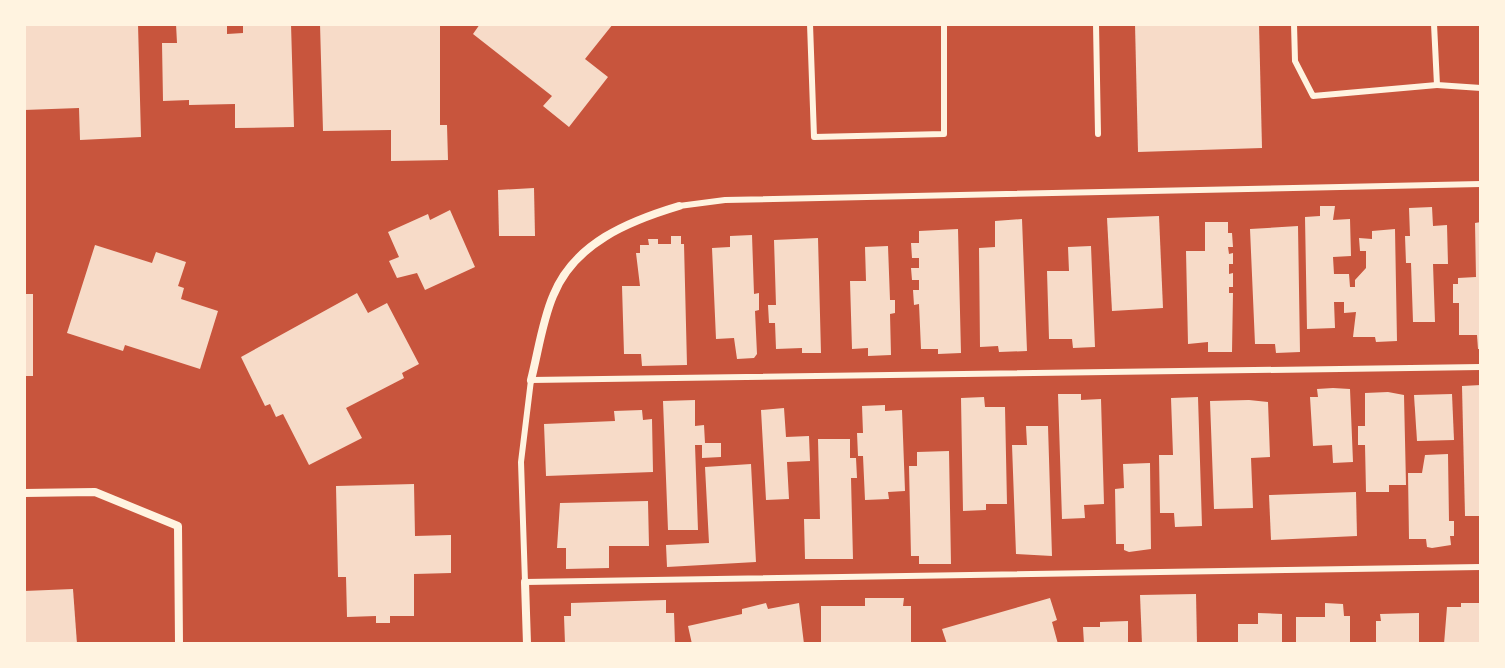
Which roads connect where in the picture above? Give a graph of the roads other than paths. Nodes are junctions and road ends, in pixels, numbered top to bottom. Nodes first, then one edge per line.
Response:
1 (810, 24) edge
2 (944, 24) edge
3 (1096, 24) edge
4 (1294, 24) edge
5 (1434, 24) edge
6 (1437, 85) junction
7 (1481, 88) edge
8 (1098, 134) dead end
9 (1481, 184) edge
10 (679, 206) joint
11 (1481, 367) edge
12 (531, 380) junction
13 (24, 493) edge
14 (1481, 567) edge
15 (525, 582) junction
16 (179, 644) edge
17 (527, 644) edge

1 - 2 lane
3 - 8 lane
4 - 6 lane
5 - 6 lane
6 - 7 lane
9 - 10 lane
10 - 12 street
11 - 12 lane
12 - 15 lane
13 - 16 street
14 - 15 lane
15 - 17 street

